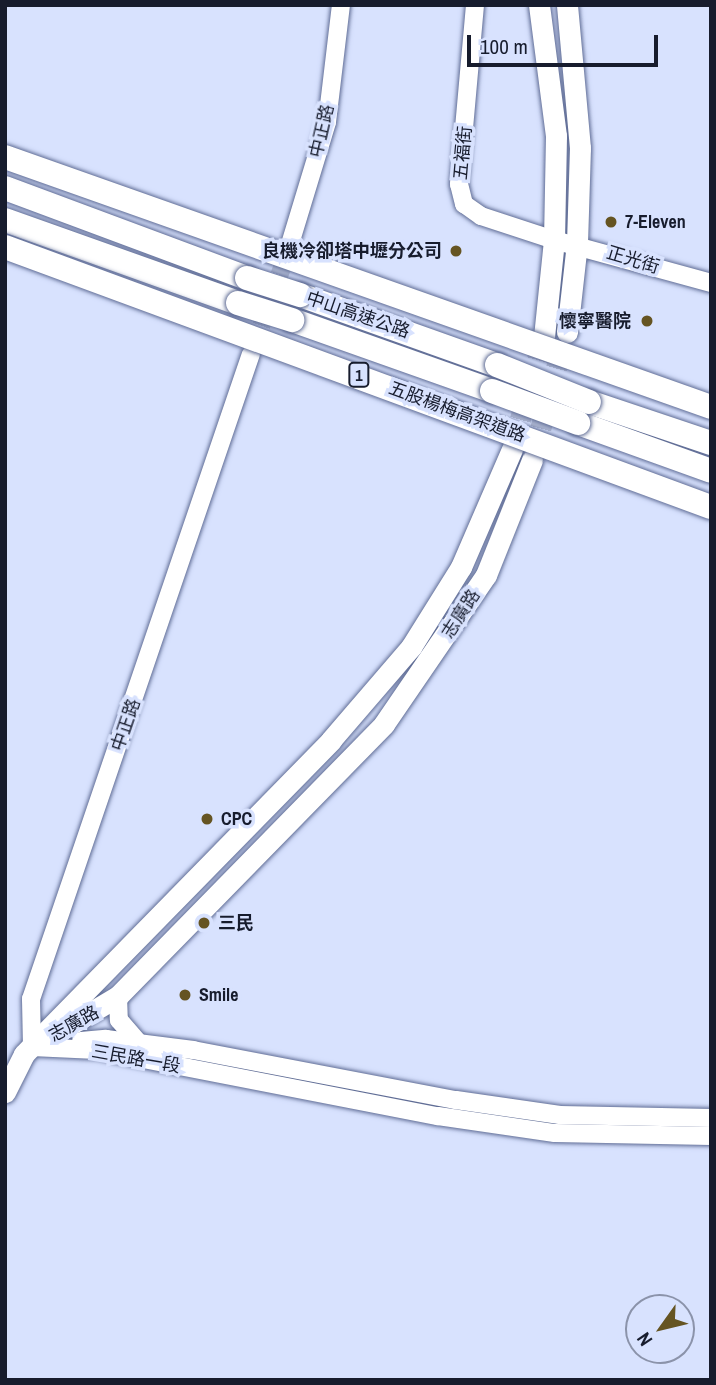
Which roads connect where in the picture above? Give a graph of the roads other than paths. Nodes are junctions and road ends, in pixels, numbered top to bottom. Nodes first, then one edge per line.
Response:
1 (341, 5) edge
2 (475, 5) edge
3 (539, 5) edge
4 (567, 5) edge
5 (5, 157) edge
6 (5, 188) edge
7 (5, 220) edge
8 (554, 240) junction
9 (577, 243) junction
10 (5, 247) edge
11 (287, 254) tunnel mouth
12 (711, 283) edge
13 (567, 332) tunnel mouth
14 (544, 335) tunnel mouth
15 (251, 354) tunnel mouth
16 (711, 407) edge
17 (584, 413) junction
18 (711, 443) edge
19 (512, 449) tunnel mouth
20 (532, 460) tunnel mouth
21 (711, 471) edge
22 (711, 507) edge
23 (118, 996) junction
24 (140, 1044) junction
25 (32, 1047) junction
26 (5, 1092) edge
27 (711, 1118) edge
28 (711, 1136) edge

1 - 11 street, 中正路
2 - 8 street, 五福街
3 - 8 main road
4 - 9 main road
5 - 16 highway, bridge
6 - 17 highway, 中山高速公路 / 1, bridge
7 - 17 highway, 中山高速公路 / 1, bridge
8 - 9 street, 正光街
8 - 14 main road
9 - 12 street, 正光街
9 - 13 main road
10 - 22 highway, 五股楊梅高架道路 / 1, bridge
15 - 25 street, 中正路
17 - 18 highway, 中山高速公路 / 1
17 - 21 highway, 中山高速公路 / 1
19 - 25 main road, 志廣路
20 - 23 main road, 志廣路
23 - 24 street
23 - 25 main road, 志廣路
24 - 25 street, 三民路一段
24 - 27 street, 三民路一段
25 - 26 main road
25 - 28 street, 三民路一段

